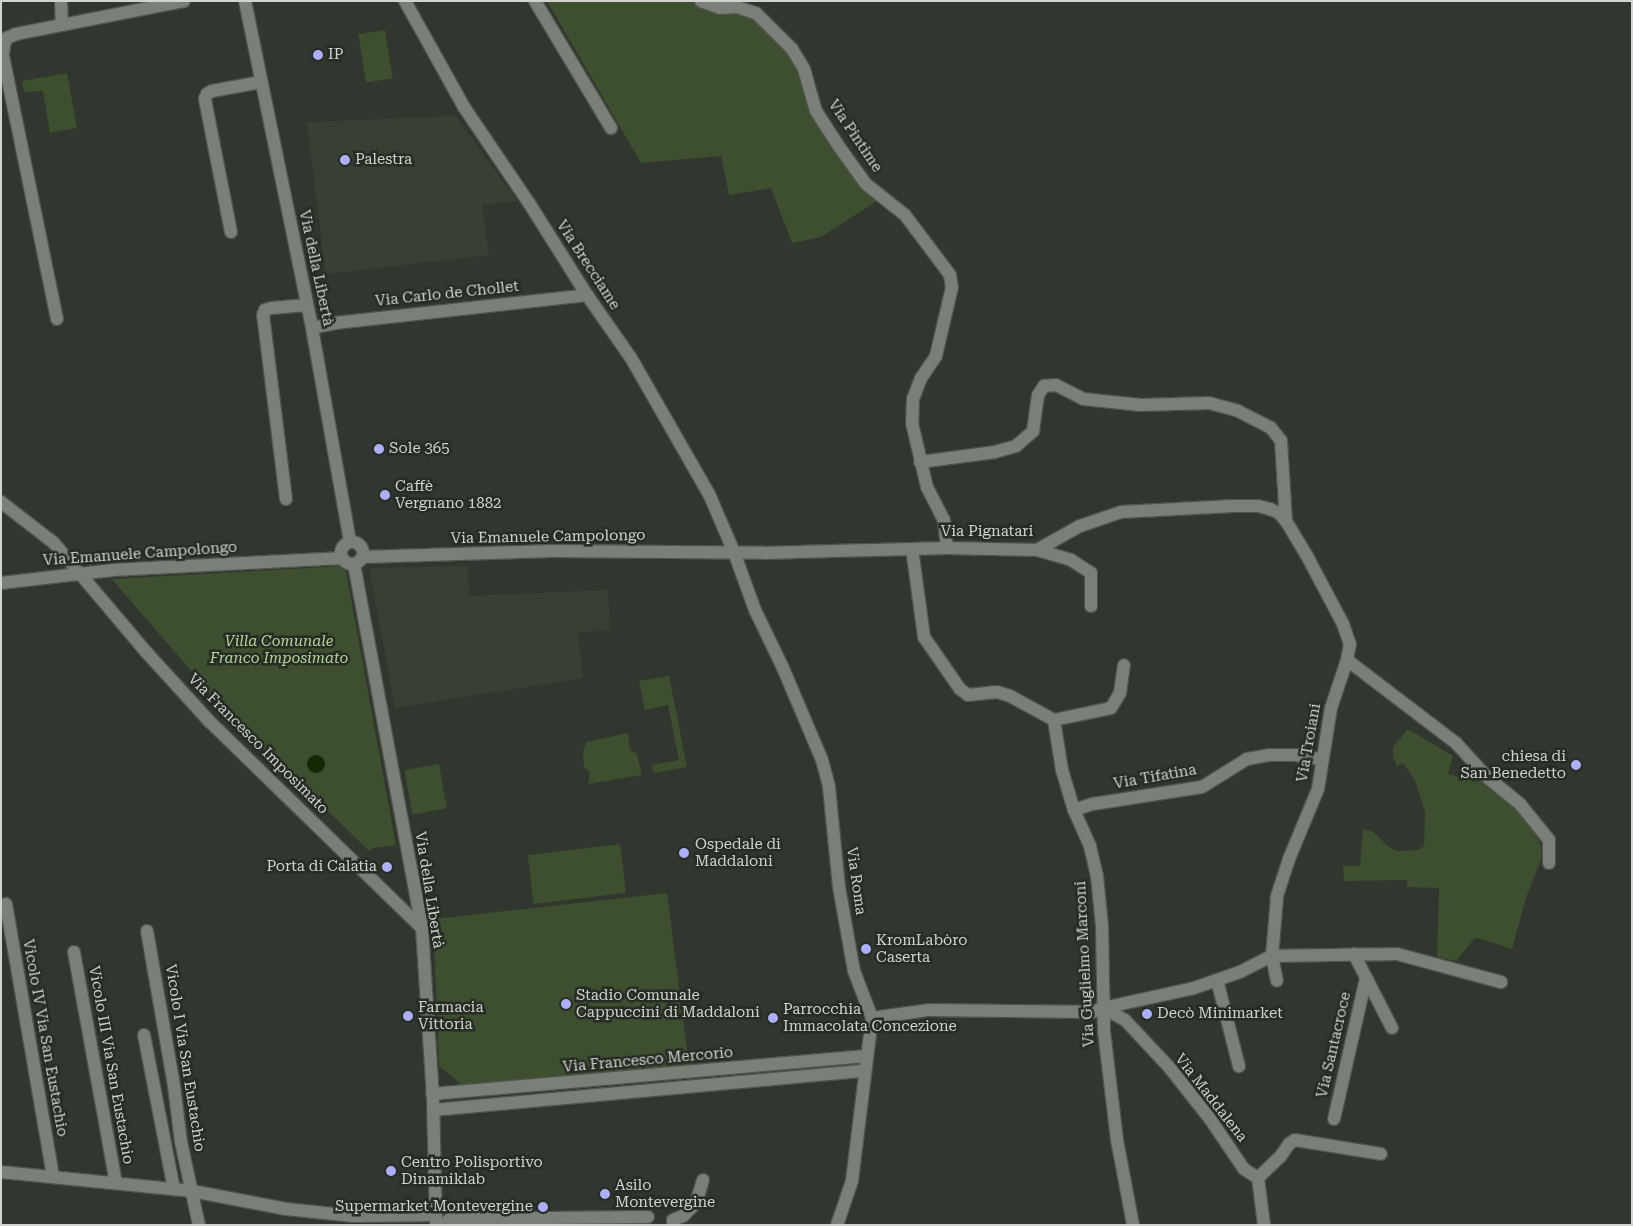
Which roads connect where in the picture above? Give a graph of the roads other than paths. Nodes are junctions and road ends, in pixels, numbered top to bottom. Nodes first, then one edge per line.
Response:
1 (61, 1) edge
2 (184, 1) edge
3 (245, 1) edge
4 (405, 1) edge
5 (535, 1) edge
6 (701, 1) edge
7 (62, 25) junction
8 (261, 82) junction
9 (611, 128) dead end
10 (231, 232) dead end
11 (586, 295) junction
12 (307, 305) junction
13 (57, 319) dead end
14 (312, 328) junction
15 (920, 462) junction
16 (286, 499) dead end
17 (1, 502) edge
18 (1286, 521) junction
19 (350, 542) junction
20 (947, 548) junction
21 (912, 549) junction
22 (1037, 550) junction
23 (734, 552) junction
24 (353, 560) junction
25 (81, 573) junction
26 (1, 583) edge
27 (1091, 606) dead end
28 (1347, 660) junction
29 (1124, 666) dead end
30 (1054, 720) junction
31 (1324, 760) junction
32 (1074, 810) junction
33 (1549, 863) dead end
34 (6, 904) dead end
35 (422, 928) junction
36 (147, 931) dead end
37 (74, 952) dead end
38 (1354, 954) junction
39 (1272, 956) junction
40 (1366, 978) junction
41 (1217, 980) junction
42 (1277, 981) dead end
43 (1502, 982) dead end
44 (1104, 1008) junction
45 (872, 1018) junction
46 (1392, 1028) dead end
47 (144, 1035) dead end
48 (866, 1056) junction
49 (1239, 1066) dead end
50 (864, 1071) junction
51 (432, 1094) junction
52 (433, 1110) junction
53 (1334, 1119) dead end
54 (1381, 1154) dead end
55 (1, 1172) edge
56 (53, 1177) junction
57 (1258, 1178) junction
58 (703, 1180) dead end
59 (116, 1183) junction
60 (174, 1189) junction
61 (192, 1191) junction
62 (648, 1217) dead end
63 (604, 1221) edge
64 (438, 1222) edge
65 (504, 1222) edge
66 (199, 1225) edge
67 (673, 1225) edge
68 (837, 1225) edge
69 (1133, 1225) edge
70 (1264, 1225) edge

1 - 7 street
2 - 7 street
3 - 8 street, Via della Libertà
4 - 11 street, Via Brecciame
5 - 9 street
6 - 15 street, Via Pintime
7 - 13 street
8 - 10 street
8 - 12 street, Via della Libertà
11 - 14 street, Via Carlo de Chollet
11 - 23 street, Via Brecciame
12 - 14 street, Via della Libertà
12 - 16 street
14 - 19 street, Via della Libertà
15 - 18 street
15 - 20 street, Via Pintime
17 - 25 street, Via Francesco Imposimato
18 - 22 street, Via Pignatari
18 - 28 street, Via Troiani
19 - 24 street
19 - 24 street
20 - 21 street, Via Pignatari
20 - 22 street, Via Pignatari
21 - 23 street, Via Pignatari
21 - 30 street
22 - 27 street
23 - 24 street, Via Emanuele Campolongo
23 - 45 street, Via Roma
24 - 25 street, Via Emanuele Campolongo
24 - 35 street, Via della Libertà
25 - 26 street, Via Emanuele Campolongo
25 - 35 street, Via Francesco Imposimato
28 - 31 street, Via Troiani
28 - 33 street
29 - 30 street
30 - 32 street, Via Guglielmo Marconi
31 - 32 street, Via Tifatina
31 - 39 street, Via Troiani
32 - 44 street, Via Guglielmo Marconi
34 - 56 street, Vicolo IV Via San Eustachio
35 - 51 street, Via della Libertà
36 - 61 street, Vicolo I Via San Eustachio
37 - 59 street, Vicolo III Via San Eustachio
38 - 39 street
38 - 40 street, Via Santacroce
38 - 43 street
39 - 41 street
39 - 42 street, Via Troiani
40 - 46 street, Via Santacroce
40 - 53 street, Via Santacroce
41 - 44 street
41 - 49 street
44 - 45 street
44 - 57 street, Via Maddalena
44 - 69 street, Via Guglielmo Marconi
45 - 48 street, Via Roma
47 - 60 street
48 - 50 street, Via Roma
48 - 51 street, Via Francesco Mercorio
50 - 52 street, Via Francesco Mercorio
50 - 68 street, Via Roma
51 - 52 street, Via della Libertà
52 - 64 street, Via della Libertà
54 - 57 street
55 - 56 street
56 - 59 street
57 - 70 street
58 - 67 street
59 - 60 street
60 - 61 street
61 - 64 street
61 - 66 street, Vicolo I Via San Eustachio
62 - 63 street
63 - 65 street
64 - 65 street

